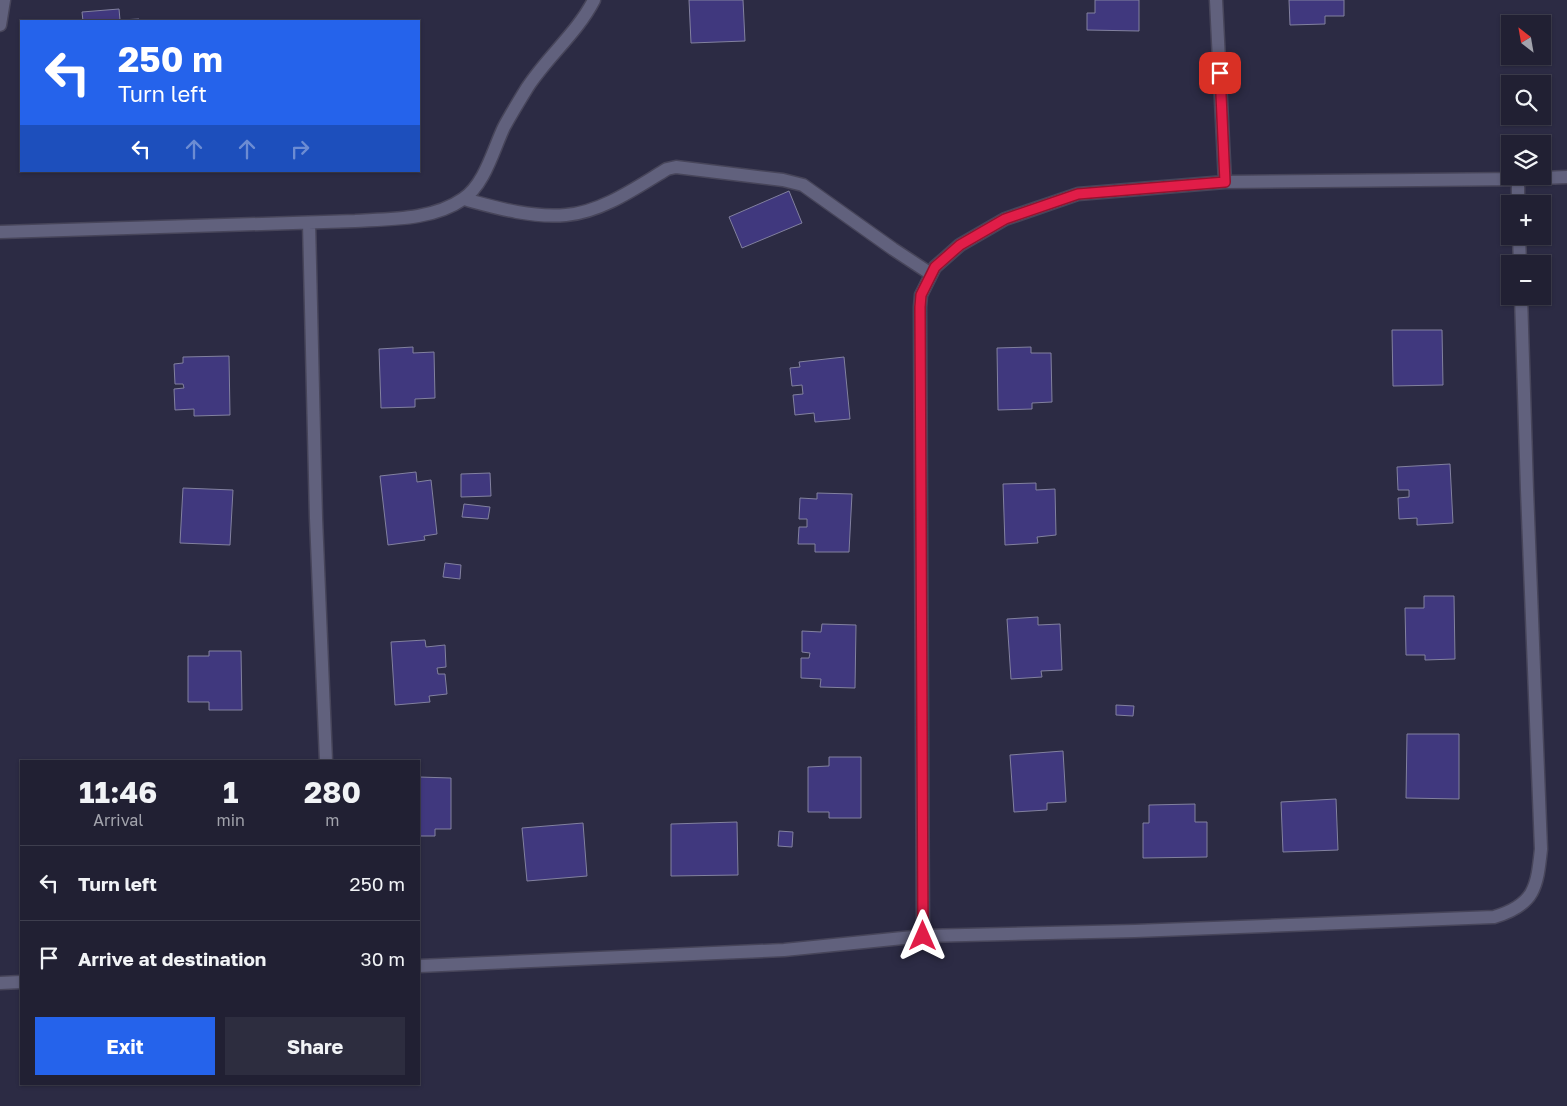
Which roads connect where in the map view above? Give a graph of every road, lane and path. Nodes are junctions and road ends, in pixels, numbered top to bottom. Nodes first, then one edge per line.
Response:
1 (4, 0) edge
2 (594, 0) edge
3 (1216, 0) edge
4 (0, 25) edge
5 (1567, 177) edge
6 (1551, 178) edge
7 (1501, 179) edge
8 (1225, 182) junction
9 (464, 199) junction
10 (309, 223) junction
11 (0, 232) edge
12 (931, 274) junction
13 (1522, 305) edge
14 (326, 760) edge
15 (923, 936) junction
16 (420, 966) edge
17 (20, 982) edge
18 (0, 983) edge

1 - 4 street
2 - 9 street
3 - 8 street
5 - 6 street
7 - 8 street
8 - 12 street
9 - 10 street
9 - 12 street
10 - 11 street
10 - 14 street
12 - 15 street
13 - 15 street
15 - 16 street
17 - 18 street

